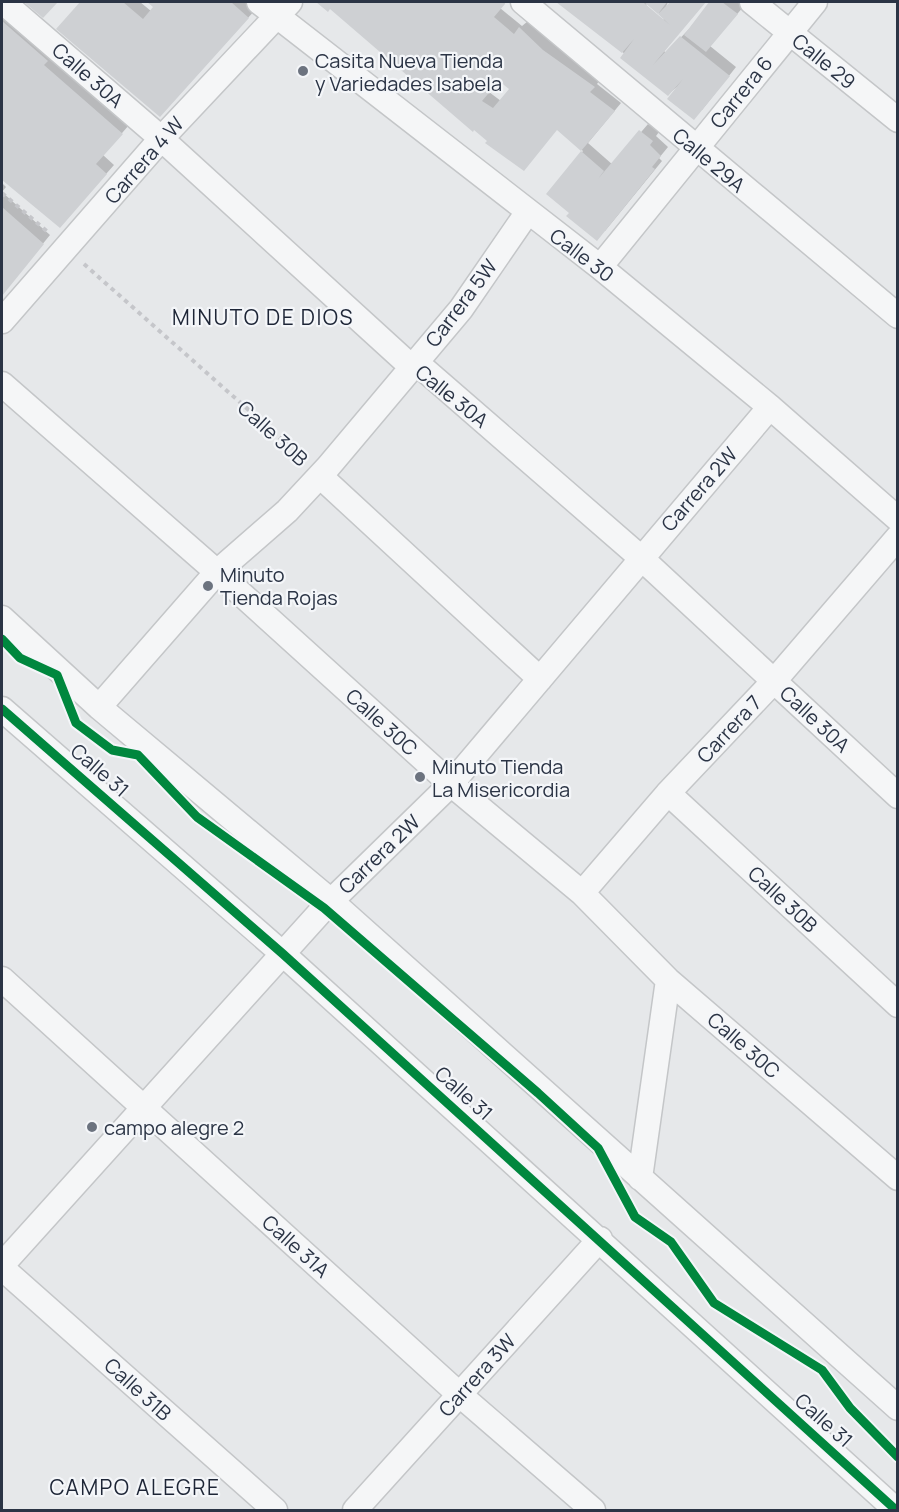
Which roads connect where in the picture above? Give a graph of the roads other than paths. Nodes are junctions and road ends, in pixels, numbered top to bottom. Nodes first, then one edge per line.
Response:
1 (3, 2) edge
2 (259, 2) edge
3 (522, 2) edge
4 (752, 2) edge
5 (815, 2) edge
6 (284, 9) edge
7 (789, 33) junction
8 (897, 120) edge
9 (161, 140) junction
10 (696, 149) junction
11 (527, 213) junction
12 (600, 267) junction
13 (897, 316) edge
14 (2, 321) edge
15 (416, 364) junction
16 (2, 384) edge
17 (770, 407) junction
18 (320, 476) junction
19 (897, 519) edge
20 (897, 537) edge
21 (640, 557) junction
22 (218, 572) junction
23 (2, 618) edge
24 (540, 679) junction
25 (775, 681) junction
26 (99, 707) junction
27 (2, 709) edge
28 (451, 784) junction
29 (668, 793) junction
30 (897, 796) edge
31 (582, 893) junction
32 (331, 901) junction
33 (284, 954) junction
34 (2, 979) edge
35 (668, 980) junction
36 (897, 1005) edge
37 (143, 1110) junction
38 (894, 1166) edge
39 (640, 1178) junction
40 (600, 1239) junction
41 (2, 1267) edge
42 (460, 1395) junction
43 (897, 1408) edge
44 (275, 1510) edge
45 (355, 1510) edge
46 (593, 1510) edge
47 (896, 1510) edge

1 - 9 street, Calle 30A
2 - 6 street, Calle 30
3 - 10 street, Calle 29A
4 - 7 street, Calle 29
5 - 7 street, Carrera 6
6 - 9 street, Carrera 4 W
6 - 11 street, Calle 30
7 - 8 street, Calle 29
7 - 10 street, Carrera 6
9 - 14 street, Carrera 4 W
9 - 15 street, Calle 30A
10 - 12 street, Carrera 6
10 - 13 street, Calle 29A
11 - 12 street, Calle 30
11 - 15 street, Carrera 5W
12 - 17 street, Calle 30
15 - 18 street, Carrera 5W
15 - 21 street, Calle 30A
16 - 22 street, Calle 30C
17 - 19 street, Calle 30
17 - 21 street, Carrera 2W
18 - 22 street, Carrera 5W
18 - 24 street, Calle 30B
20 - 25 street, Carrera 7
21 - 24 street, Carrera 2W
21 - 25 street, Calle 30A
22 - 26 street, Carrera 5W
22 - 28 street, Calle 30C
23 - 26 street
24 - 28 street, Carrera 2W
25 - 29 street, Carrera 7
25 - 30 street, Calle 30A
26 - 32 street
27 - 33 street, Calle 31
28 - 31 street, Calle 30C
28 - 32 street, Carrera 2W
29 - 31 street, Carrera 7
29 - 36 street, Calle 30B
31 - 35 street, Calle 30C
32 - 33 street, Carrera 2W
32 - 39 street
33 - 37 street, Carrera 2W
33 - 40 street, Calle 31
34 - 37 street, Calle 31A
35 - 38 street, Calle 30C
35 - 39 street
37 - 41 street, Carrera 2W
37 - 42 street, Calle 31A
39 - 43 street
40 - 42 street, Carrera 3W
40 - 47 street, Calle 31
41 - 44 street, Calle 31B
42 - 45 street, Carrera 3W
42 - 46 street, Calle 31A

